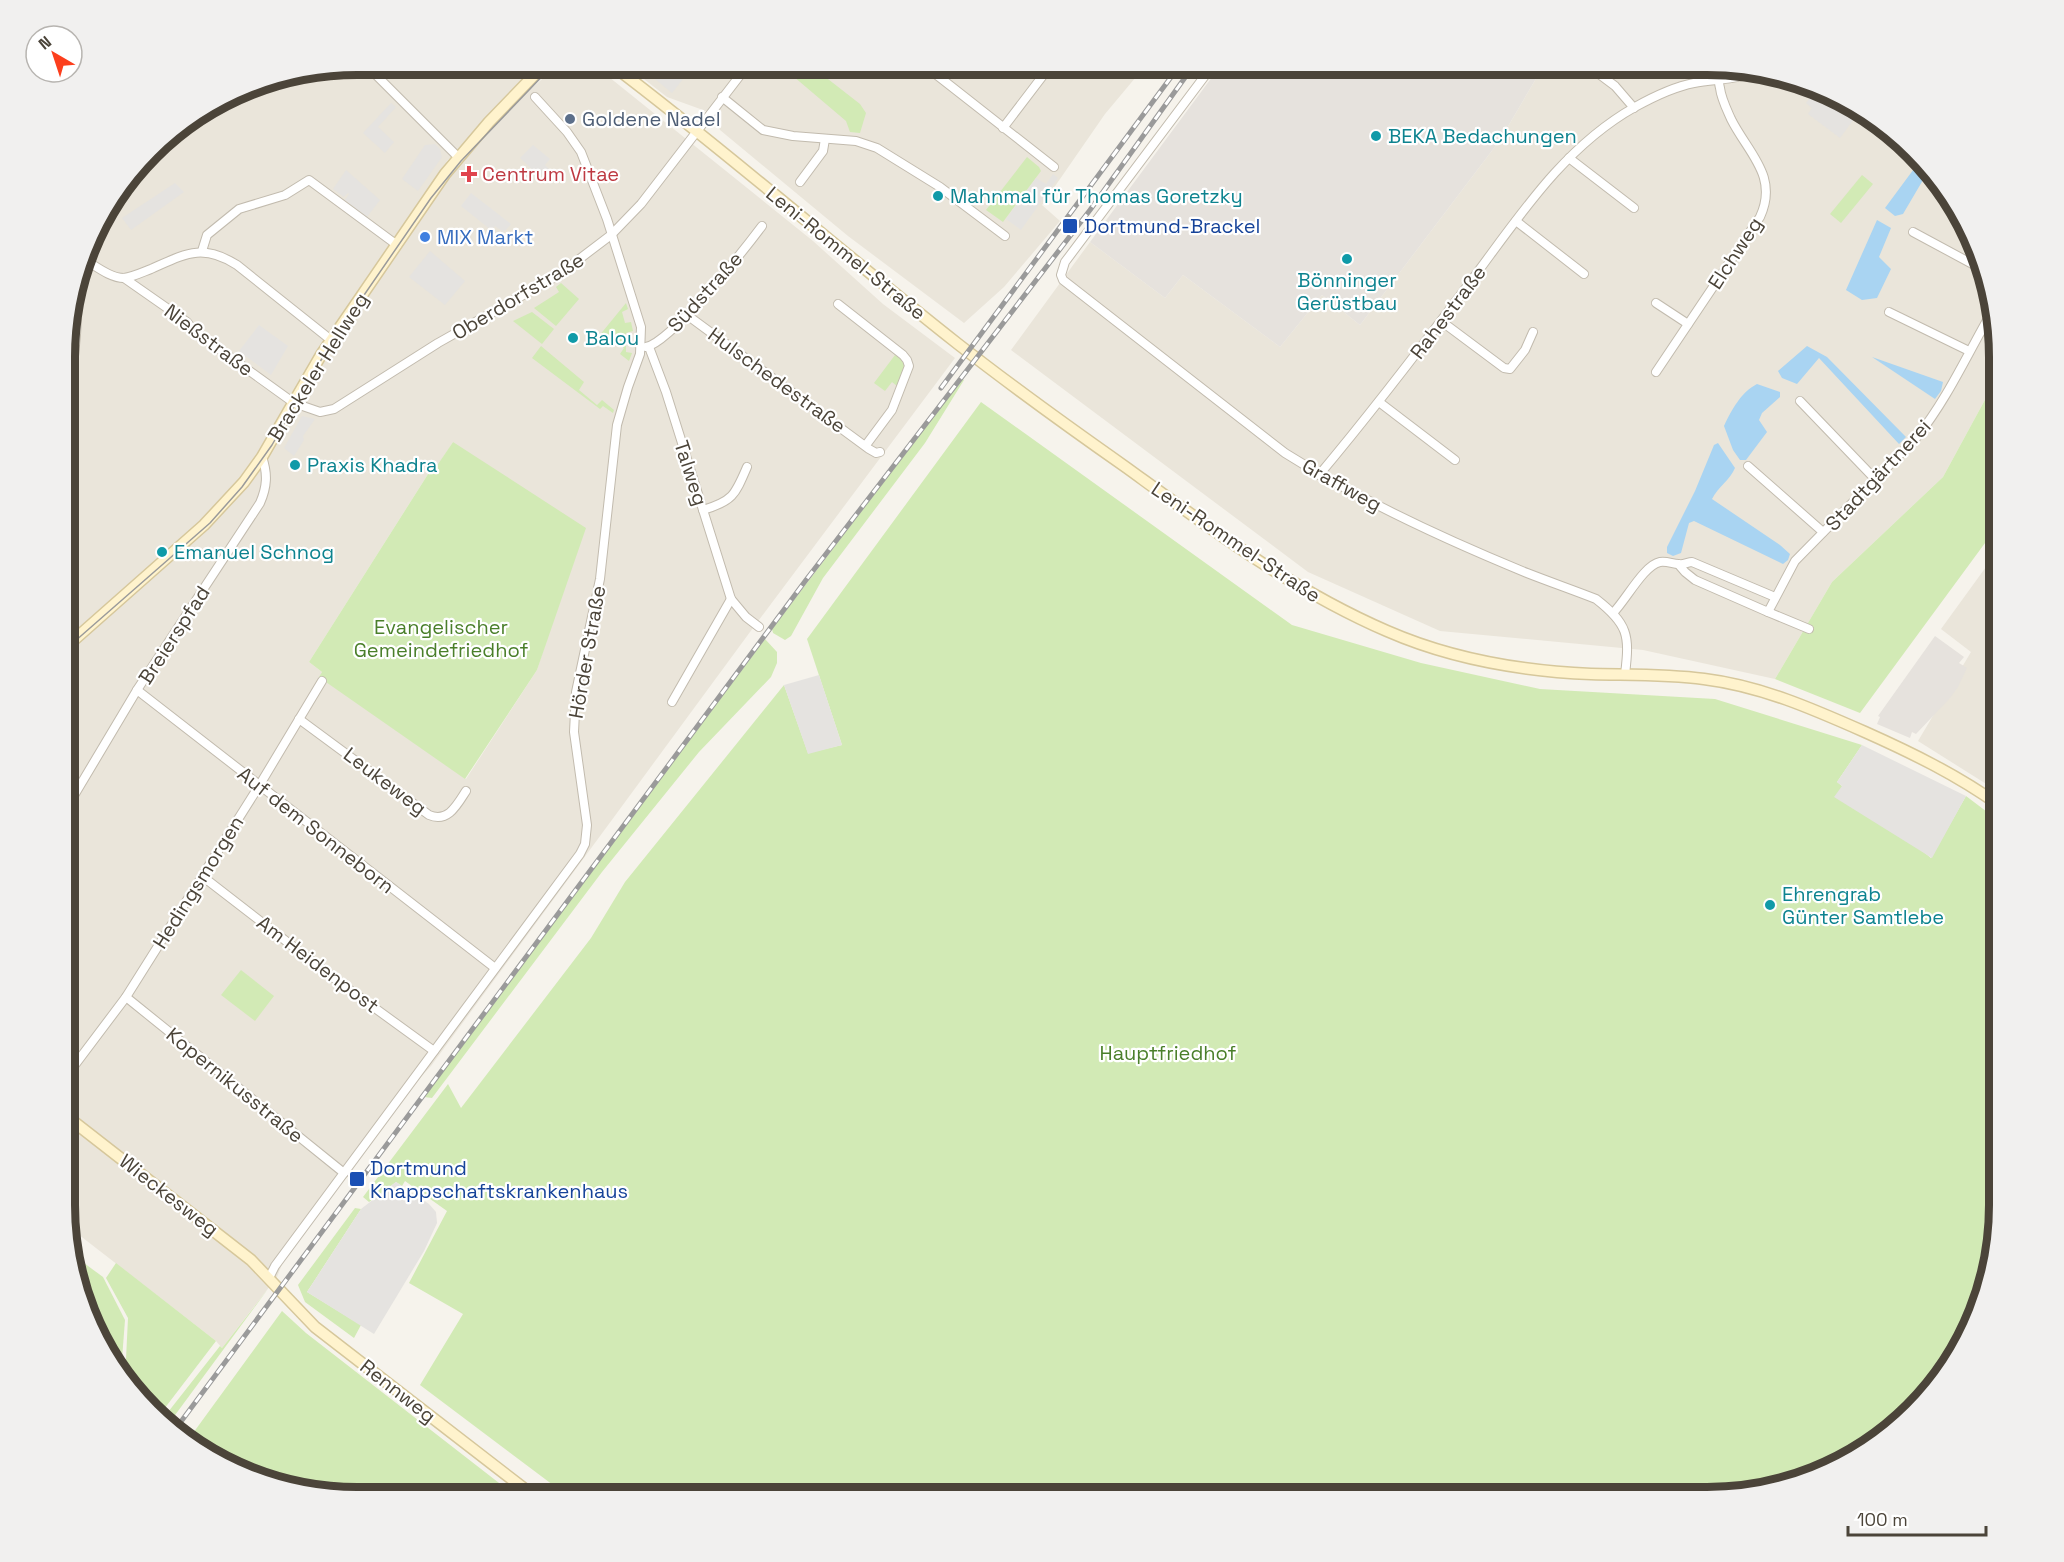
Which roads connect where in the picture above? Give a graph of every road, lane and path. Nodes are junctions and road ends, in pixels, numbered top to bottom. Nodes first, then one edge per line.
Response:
1 (377, 75) edge
2 (535, 75) edge
3 (625, 75) edge
4 (740, 75) edge
5 (937, 75) edge
6 (1043, 75) edge
7 (1205, 75) edge
8 (1600, 75) edge
9 (1718, 76) edge
10 (1735, 77) edge
11 (1719, 80) junction
12 (535, 97) dead end
13 (722, 97) junction
14 (1634, 108) junction
15 (1003, 128) junction
16 (696, 130) junction
17 (825, 139) junction
18 (458, 157) junction
19 (1569, 158) junction
20 (1054, 167) dead end
21 (800, 182) dead end
22 (1634, 208) dead end
23 (1516, 221) junction
24 (762, 226) dead end
25 (1913, 232) dead end
26 (611, 235) junction
27 (1005, 236) dead end
28 (397, 245) junction
29 (202, 251) junction
30 (91, 263) edge
31 (1973, 264) edge
32 (1584, 274) dead end
33 (124, 278) junction
34 (1656, 303) dead end
35 (838, 304) dead end
36 (1888, 312) dead end
37 (687, 315) junction
38 (1987, 320) edge
39 (1441, 321) junction
40 (1688, 324) junction
41 (1533, 332) dead end
42 (331, 340) junction
43 (645, 347) junction
44 (1969, 351) junction
45 (1656, 372) dead end
46 (1800, 401) dead end
47 (1379, 402) junction
48 (294, 403) junction
49 (867, 445) junction
50 (880, 452) dead end
51 (262, 458) junction
52 (1455, 460) dead end
53 (1748, 466) dead end
54 (747, 467) dead end
55 (1319, 475) junction
56 (1875, 479) junction
57 (703, 510) junction
58 (1823, 532) junction
59 (1679, 565) junction
60 (1775, 597) junction
61 (731, 598) junction
62 (1768, 612) junction
63 (1613, 613) junction
64 (759, 627) dead end
65 (1809, 629) dead end
66 (75, 639) edge
67 (1625, 674) junction
68 (322, 681) dead end
69 (137, 690) junction
70 (672, 702) dead end
71 (299, 719) junction
72 (259, 786) junction
73 (466, 791) dead end
74 (75, 794) edge
75 (1989, 798) edge
76 (202, 876) junction
77 (495, 968) junction
78 (126, 997) junction
79 (434, 1051) junction
80 (75, 1065) edge
81 (75, 1123) edge
82 (344, 1173) junction
83 (269, 1278) junction
84 (522, 1487) edge

1 - 18 street
2 - 18 main road, Brackeler Hellweg
3 - 16 main road, Leni-Rommel-Straße
4 - 13 street, Oberdorfstraße
5 - 15 street
6 - 15 street
7 - 55 street, Graffweg
8 - 14 street
9 - 11 street, Elchweg
10 - 11 street, Rahestraße
11 - 14 street, Rahestraße
11 - 40 street, Elchweg
12 - 26 street, Hörder Straße
13 - 16 street, Oberdorfstraße
13 - 17 street
14 - 19 street, Rahestraße
15 - 20 street
16 - 26 street, Oberdorfstraße
16 - 67 main road, Leni-Rommel-Straße
17 - 21 street
17 - 27 street
18 - 28 main road, Brackeler Hellweg
19 - 22 street
19 - 23 street, Rahestraße
23 - 32 street
23 - 39 street, Rahestraße
24 - 37 street, Südstraße
25 - 31 street
26 - 43 street, Hörder Straße
26 - 48 street, Oberdorfstraße
28 - 29 street
28 - 42 main road, Brackeler Hellweg
29 - 33 street
29 - 42 street
30 - 33 street, Nießstraße
33 - 48 street, Nießstraße
34 - 40 street
35 - 49 street, Hulschedestraße
36 - 44 street
37 - 43 street, Südstraße
37 - 49 street, Hulschedestraße
38 - 44 street, Stadtgärtnerei
39 - 41 street
39 - 47 street, Rahestraße
40 - 45 street, Elchweg
42 - 48 main road, Brackeler Hellweg
43 - 57 street, Talweg
43 - 77 street, Hörder Straße
44 - 56 street, Stadtgärtnerei
46 - 56 street
47 - 52 street
47 - 55 street, Rahestraße
48 - 51 main road, Brackeler Hellweg
49 - 50 street, Hulschedestraße
51 - 66 main road, Brackeler Hellweg
51 - 69 street, Breierspfad
53 - 58 street
54 - 57 street
55 - 63 street, Graffweg
56 - 58 street, Stadtgärtnerei
57 - 61 street, Talweg
58 - 60 street, Stadtgärtnerei
59 - 60 street
59 - 62 street
59 - 63 street
60 - 62 street, Stadtgärtnerei
61 - 64 street, Talweg
61 - 70 street
62 - 65 street
63 - 67 street, Graffweg
67 - 75 main road, Leni-Rommel-Straße
68 - 71 street, Hedingsmorgen
69 - 72 street, Auf dem Sonneborn
69 - 74 street, Breierspfad
71 - 72 street, Hedingsmorgen
71 - 73 street, Leukeweg
72 - 76 street, Hedingsmorgen
72 - 77 street, Auf dem Sonneborn
76 - 78 street, Hedingsmorgen
76 - 79 street, Am Heidenpost
77 - 79 street, Hörder Straße
78 - 80 street, Hedingsmorgen
78 - 82 street, Kopernikusstraße
79 - 82 street, Hörder Straße
81 - 83 main road, Wieckesweg
82 - 83 street, Hörder Straße
83 - 84 main road, Rennweg

